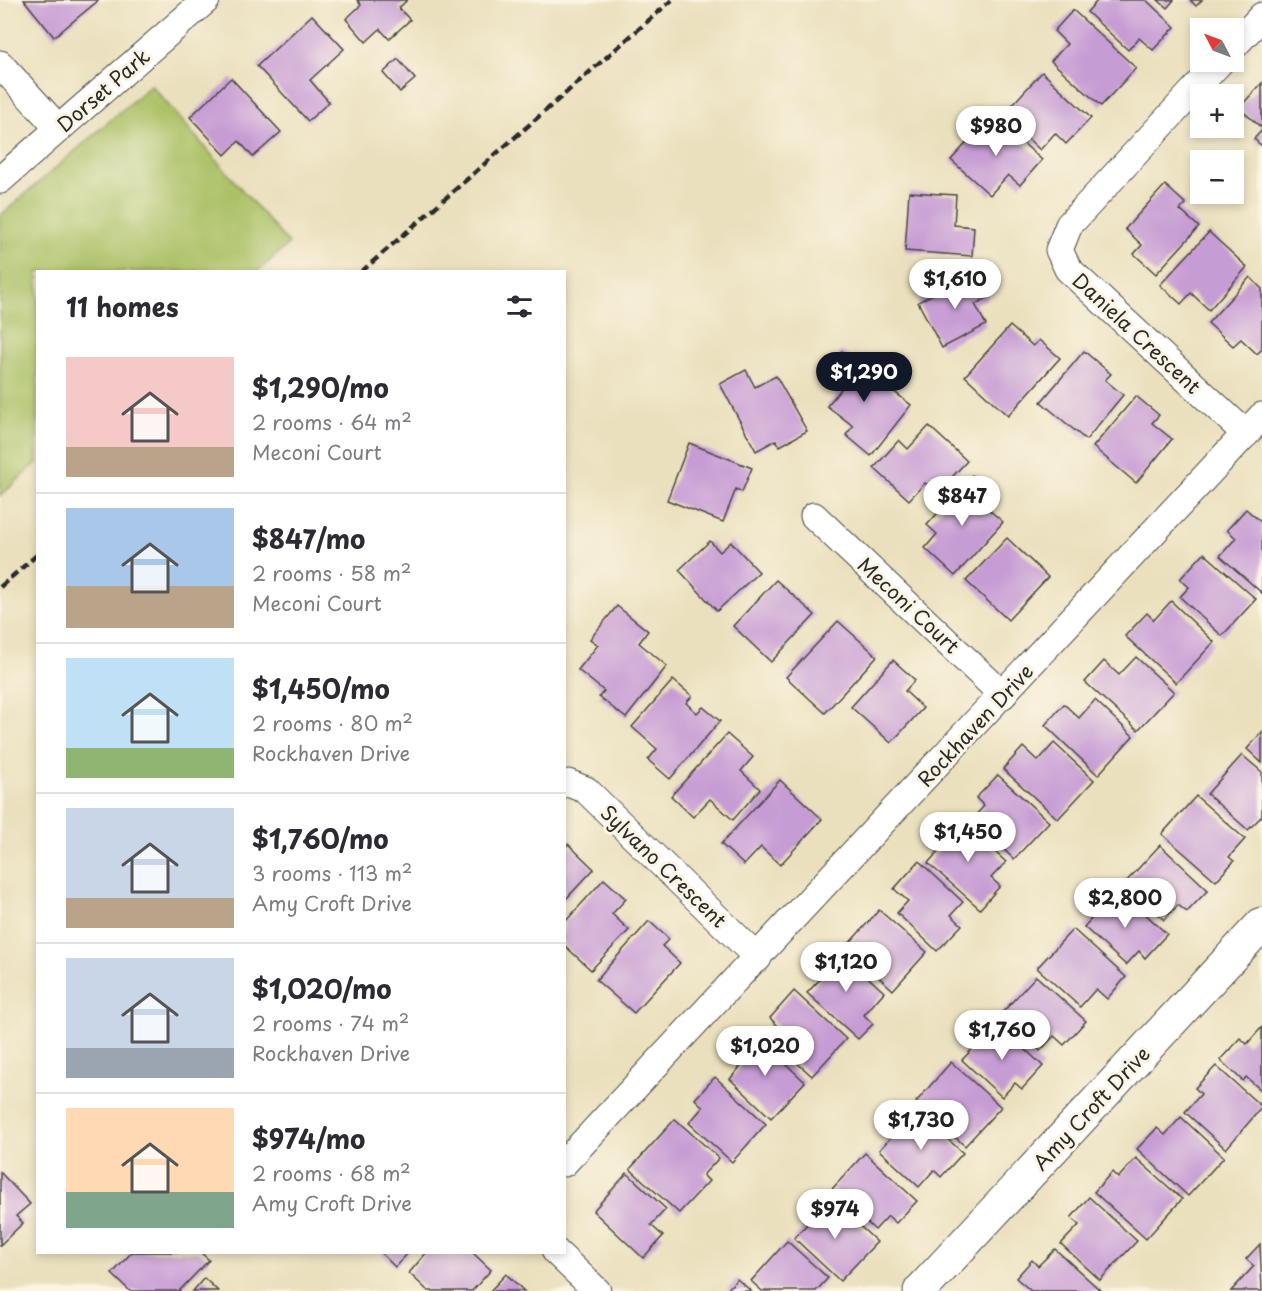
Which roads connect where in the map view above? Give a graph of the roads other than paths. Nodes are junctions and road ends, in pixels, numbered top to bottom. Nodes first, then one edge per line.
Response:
1 (206, 0) edge
2 (1262, 16) edge
3 (1244, 35) edge
4 (0, 64) edge
5 (1211, 72) edge
6 (58, 128) junction
7 (0, 180) edge
8 (1254, 425) edge
9 (814, 516) dead end
10 (1003, 695) junction
11 (566, 784) edge
12 (1262, 924) edge
13 (758, 958) junction
14 (566, 1161) edge
15 (558, 1254) edge
16 (597, 1291) edge
17 (920, 1291) edge

1 - 6 street, Dorset Park
2 - 3 street
4 - 6 street
5 - 8 street, Daniela Crescent
6 - 7 street, Dorset Park
8 - 10 street, Rockhaven Drive
9 - 10 street, Meconi Court
10 - 13 street, Rockhaven Drive
11 - 13 street, Sylvano Crescent
12 - 17 street, Amy Croft Drive
13 - 14 street, Rockhaven Drive
15 - 16 street

